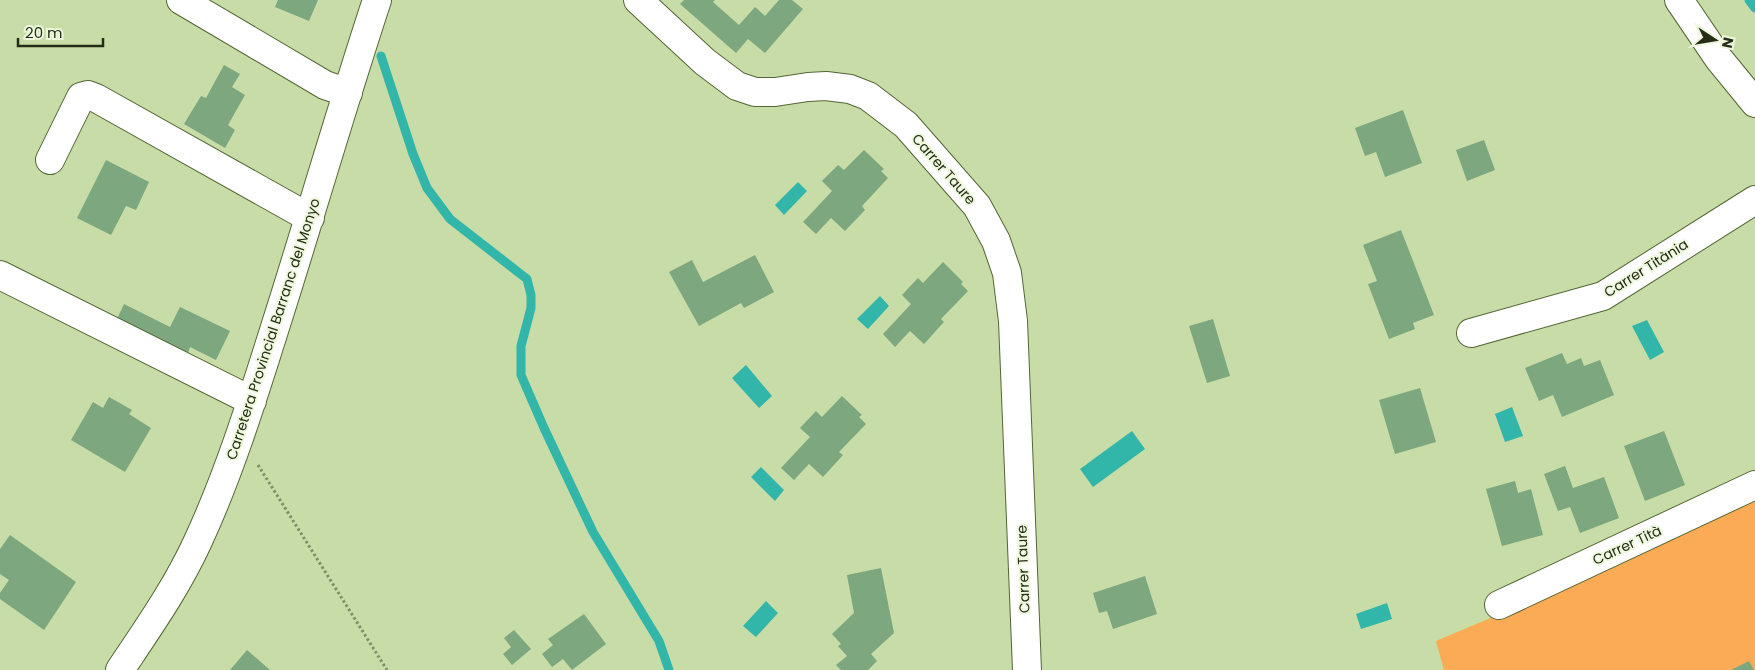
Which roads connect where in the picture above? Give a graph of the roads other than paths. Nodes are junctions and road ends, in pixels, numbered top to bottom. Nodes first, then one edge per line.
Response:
1 (181, 0) edge
2 (377, 0) edge
3 (638, 0) edge
4 (1679, 0) edge
5 (348, 93) junction
6 (1755, 103) edge
7 (50, 160) dead end
8 (1755, 200) edge
9 (310, 218) junction
10 (0, 275) edge
11 (1471, 333) dead end
12 (252, 401) junction
13 (1755, 485) edge
14 (1499, 605) dead end
15 (120, 670) edge
16 (1027, 670) edge

1 - 5 street
2 - 5 street, Carretera Provincial Barranc del Monyo
3 - 16 street, Carrer Taure
4 - 6 street
5 - 9 street, Carretera Provincial Barranc del Monyo
7 - 9 street
8 - 11 street, Carrer Titània
9 - 12 street, Carretera Provincial Barranc del Monyo
10 - 12 street
12 - 15 street, Carretera Provincial Barranc del Monyo
13 - 14 street, Carrer Tità

